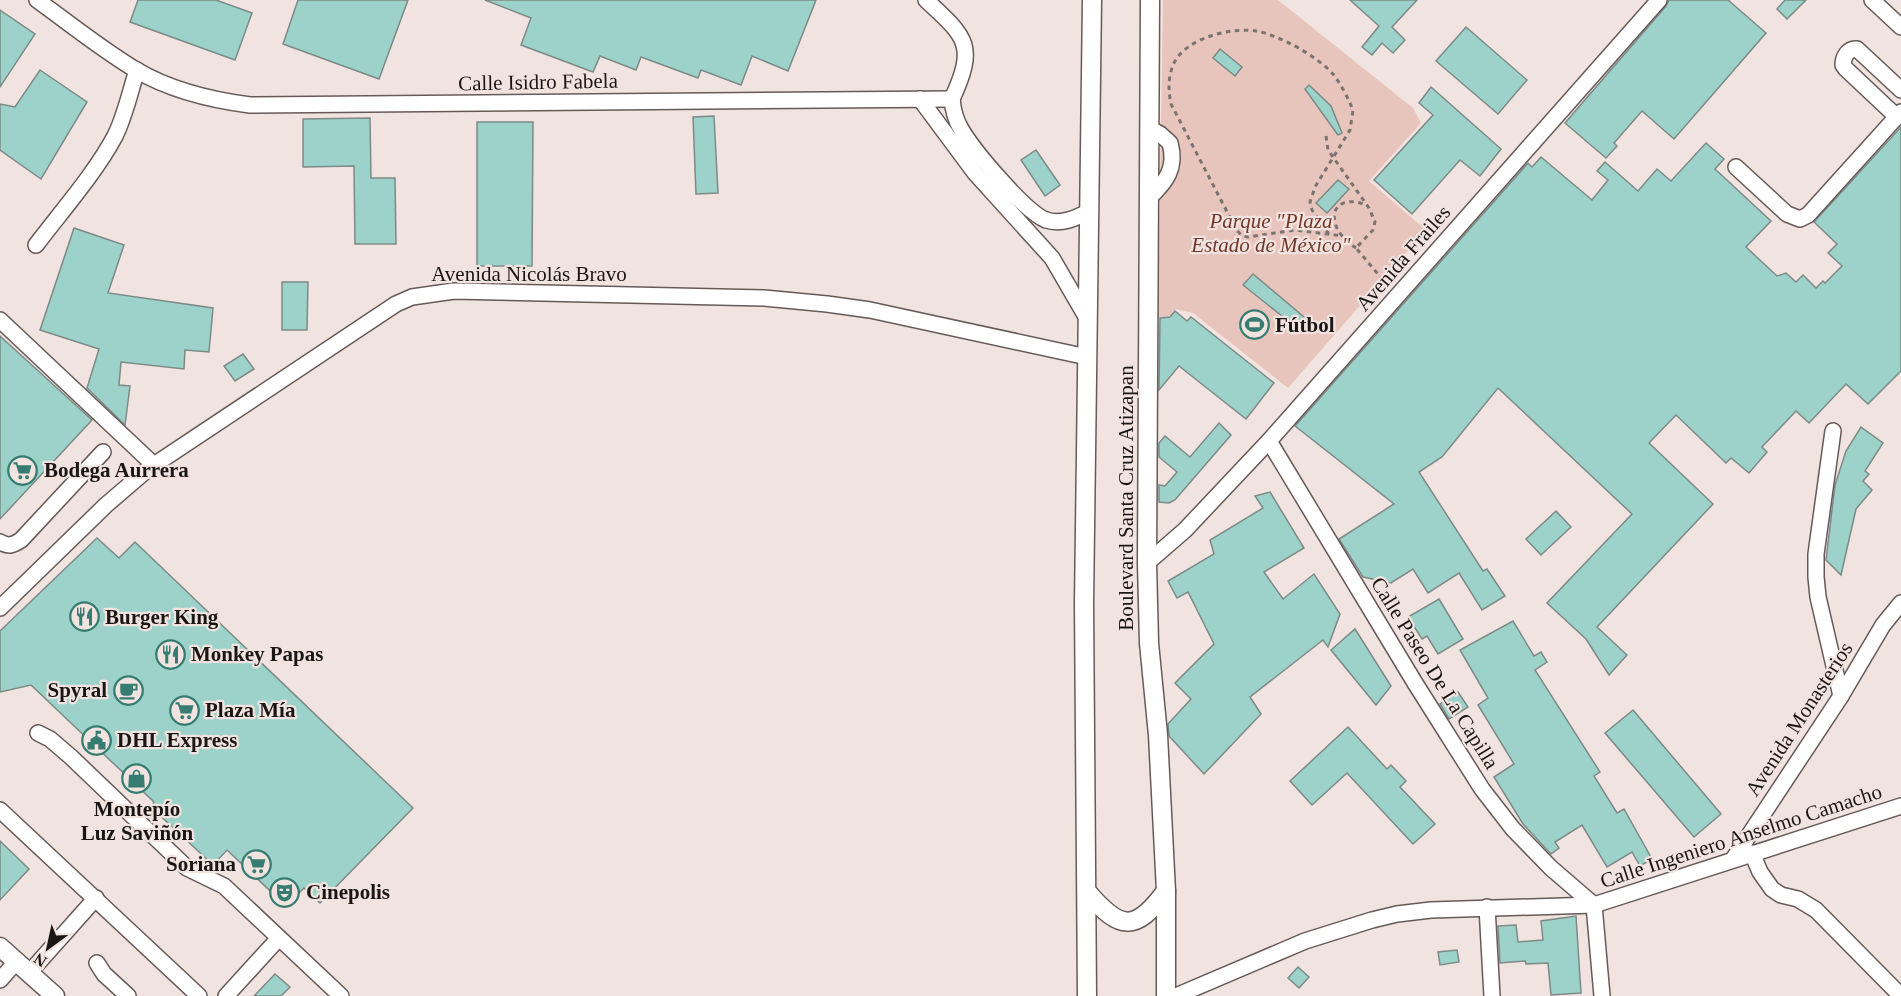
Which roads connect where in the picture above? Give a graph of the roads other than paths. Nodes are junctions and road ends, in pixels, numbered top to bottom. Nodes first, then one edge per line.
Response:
1 (37, 0) edge
2 (926, 0) edge
3 (1092, 0) edge
4 (1149, 0) edge
5 (1659, 0) edge
6 (1872, 0) edge
7 (1901, 27) edge
8 (137, 70) junction
9 (1901, 90) edge
10 (920, 99) junction
11 (952, 99) junction
12 (1899, 115) edge
13 (1736, 167) dead end
14 (1090, 211) junction
15 (36, 245) dead end
16 (0, 320) edge
17 (1089, 321) junction
18 (1087, 357) junction
19 (1833, 431) dead end
20 (1269, 441) junction
21 (103, 452) dead end
22 (154, 465) junction
23 (0, 542) edge
24 (1147, 562) junction
25 (1901, 603) edge
26 (0, 608) edge
27 (1841, 696) junction
28 (38, 733) dead end
29 (1901, 806) edge
30 (0, 810) edge
31 (1752, 853) junction
32 (1734, 858) junction
33 (1166, 891) junction
34 (1088, 893) junction
35 (96, 898) junction
36 (1594, 905) junction
37 (1487, 908) junction
38 (279, 938) junction
39 (0, 947) edge
40 (98, 963) dead end
41 (23, 967) junction
42 (0, 980) edge
43 (55, 996) edge
44 (128, 996) edge
45 (199, 996) edge
46 (226, 996) edge
47 (341, 996) edge
48 (1087, 996) edge
49 (1166, 996) edge
50 (1176, 996) edge
51 (1492, 996) edge
52 (1602, 996) edge
53 (1901, 996) edge

1 - 8 street, Calle Isidro Fabela
2 - 11 street
3 - 14 main road, Boulevard Santa Cruz Atizapan
4 - 24 main road, Boulevard Santa Cruz Atizapan
5 - 20 street, Avenida Frailes
6 - 7 street
8 - 10 street, Calle Isidro Fabela
8 - 15 street
9 - 12 street
10 - 11 street, Calle Isidro Fabela
10 - 17 street
11 - 14 street
12 - 13 street
14 - 17 main road, Boulevard Santa Cruz Atizapan
16 - 22 street
17 - 18 main road, Boulevard Santa Cruz Atizapan
18 - 22 street, Avenida Nicolás Bravo
18 - 34 main road, Boulevard Santa Cruz Atizapan
19 - 27 street
20 - 24 street, Avenida Frailes
20 - 36 street, Calle Paseo De La Capilla
21 - 23 street
22 - 26 street, Avenida Nicolás Bravo
24 - 33 main road, Boulevard Santa Cruz Atizapan
25 - 27 street, Avenida Monasterios
27 - 32 street, Avenida Monasterios
28 - 38 street
29 - 31 street, Calle Ingeniero Anselmo Camacho
30 - 35 street
31 - 32 street, Calle Ingeniero Anselmo Camacho
31 - 53 street
32 - 36 street, Calle Ingeniero Anselmo Camacho
33 - 34 main road
33 - 49 main road, Boulevard Santa Cruz Atizapan
34 - 48 main road, Boulevard Santa Cruz Atizapan
35 - 41 street
35 - 45 street
36 - 37 street, Calle Ingeniero Anselmo Camacho
36 - 52 street
37 - 50 street, Calle Ingeniero Anselmo Camacho
37 - 51 street
38 - 46 street
38 - 47 street
39 - 41 main road
40 - 44 street
41 - 42 street
41 - 43 main road

